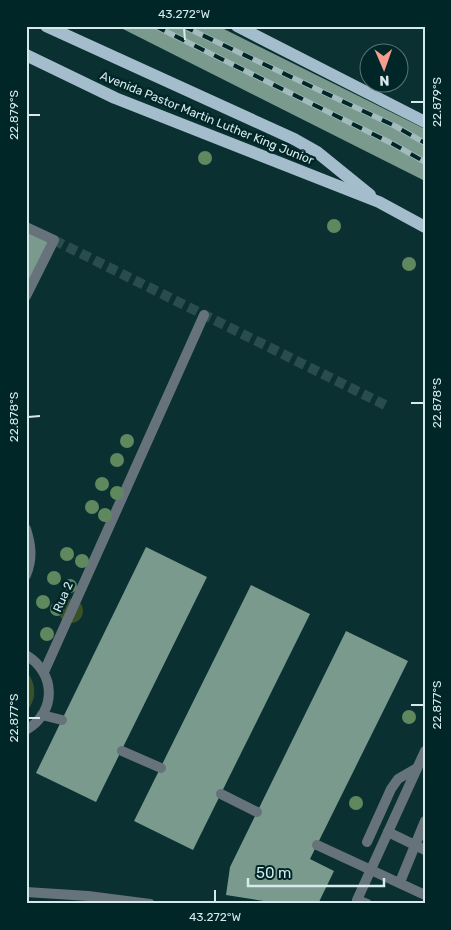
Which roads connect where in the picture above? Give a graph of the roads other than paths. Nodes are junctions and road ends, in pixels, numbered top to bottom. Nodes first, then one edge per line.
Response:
1 (46, 26) edge
2 (236, 26) edge
3 (26, 56) edge
4 (425, 122) edge
5 (379, 202) junction
6 (26, 227) edge
7 (425, 227) edge
8 (26, 296) edge
9 (204, 315) dead end
10 (26, 529) edge
11 (26, 574) edge
12 (26, 655) edge
13 (44, 672) junction
14 (42, 715) junction
15 (62, 720) dead end
16 (26, 730) edge
17 (122, 751) dead end
18 (425, 751) edge
19 (160, 768) dead end
20 (417, 768) junction
21 (221, 794) dead end
22 (257, 812) dead end
23 (425, 821) edge
24 (388, 832) junction
25 (367, 842) dead end
26 (317, 845) dead end
27 (420, 847) edge
28 (371, 868) junction
29 (400, 882) junction
30 (26, 892) edge
31 (425, 895) edge
32 (356, 902) edge
33 (150, 904) edge
34 (367, 904) edge

1 - 5 main road, Avenida Pastor Martin Luther King Junior
2 - 4 main road
3 - 5 main road, Avenida Pastor Martin Luther King Junior
5 - 7 main road, Avenida Pastor Martin Luther King Junior
6 - 8 street
9 - 13 street, Rua 2
10 - 11 street
12 - 13 street
13 - 14 street
14 - 15 street
14 - 16 street
17 - 19 street
18 - 20 street
20 - 24 street
20 - 25 street
21 - 22 street
23 - 27 street
24 - 27 street
24 - 28 street
26 - 28 street
27 - 29 street
28 - 29 street
28 - 32 street
29 - 31 street
30 - 33 street
32 - 34 street

